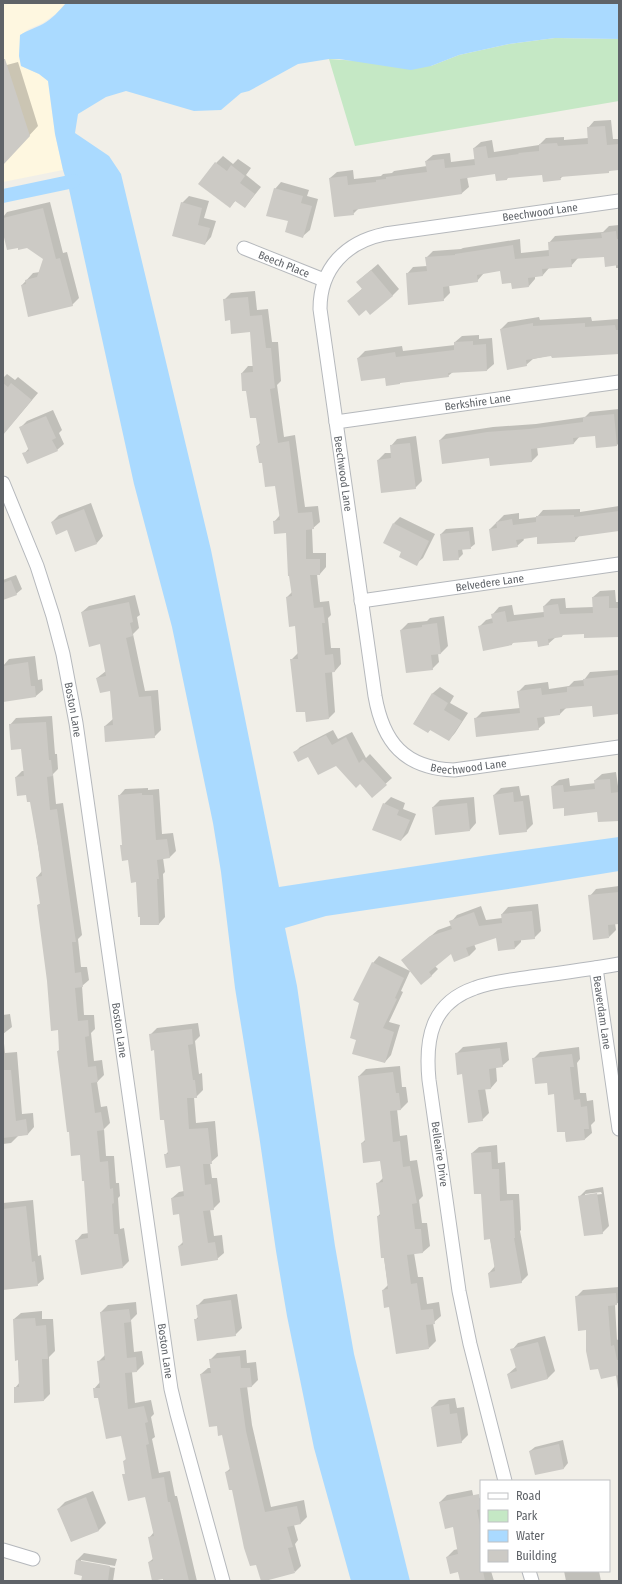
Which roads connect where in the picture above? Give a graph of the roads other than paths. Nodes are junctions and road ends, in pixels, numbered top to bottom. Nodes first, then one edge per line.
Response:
1 (619, 201) edge
2 (244, 248) dead end
3 (324, 280) junction
4 (619, 382) edge
5 (336, 422) junction
6 (3, 483) edge
7 (619, 564) edge
8 (361, 601) junction
9 (619, 747) edge
10 (619, 964) edge
11 (596, 968) junction
12 (619, 1129) edge
13 (505, 1480) edge
14 (3, 1550) edge
15 (33, 1559) dead end
16 (222, 1581) edge

1 - 3 street, Beechwood Lane
2 - 3 street, Beech Place
3 - 5 street, Beechwood Lane
4 - 5 street, Berkshire Lane
5 - 8 street, Beechwood Lane
6 - 16 street, Boston Lane
7 - 8 street, Belvedere Lane
8 - 9 street, Beechwood Lane
10 - 11 street, Belleaire Drive
11 - 12 street, Beaverdam Lane
11 - 13 street, Belleaire Drive
14 - 15 street

